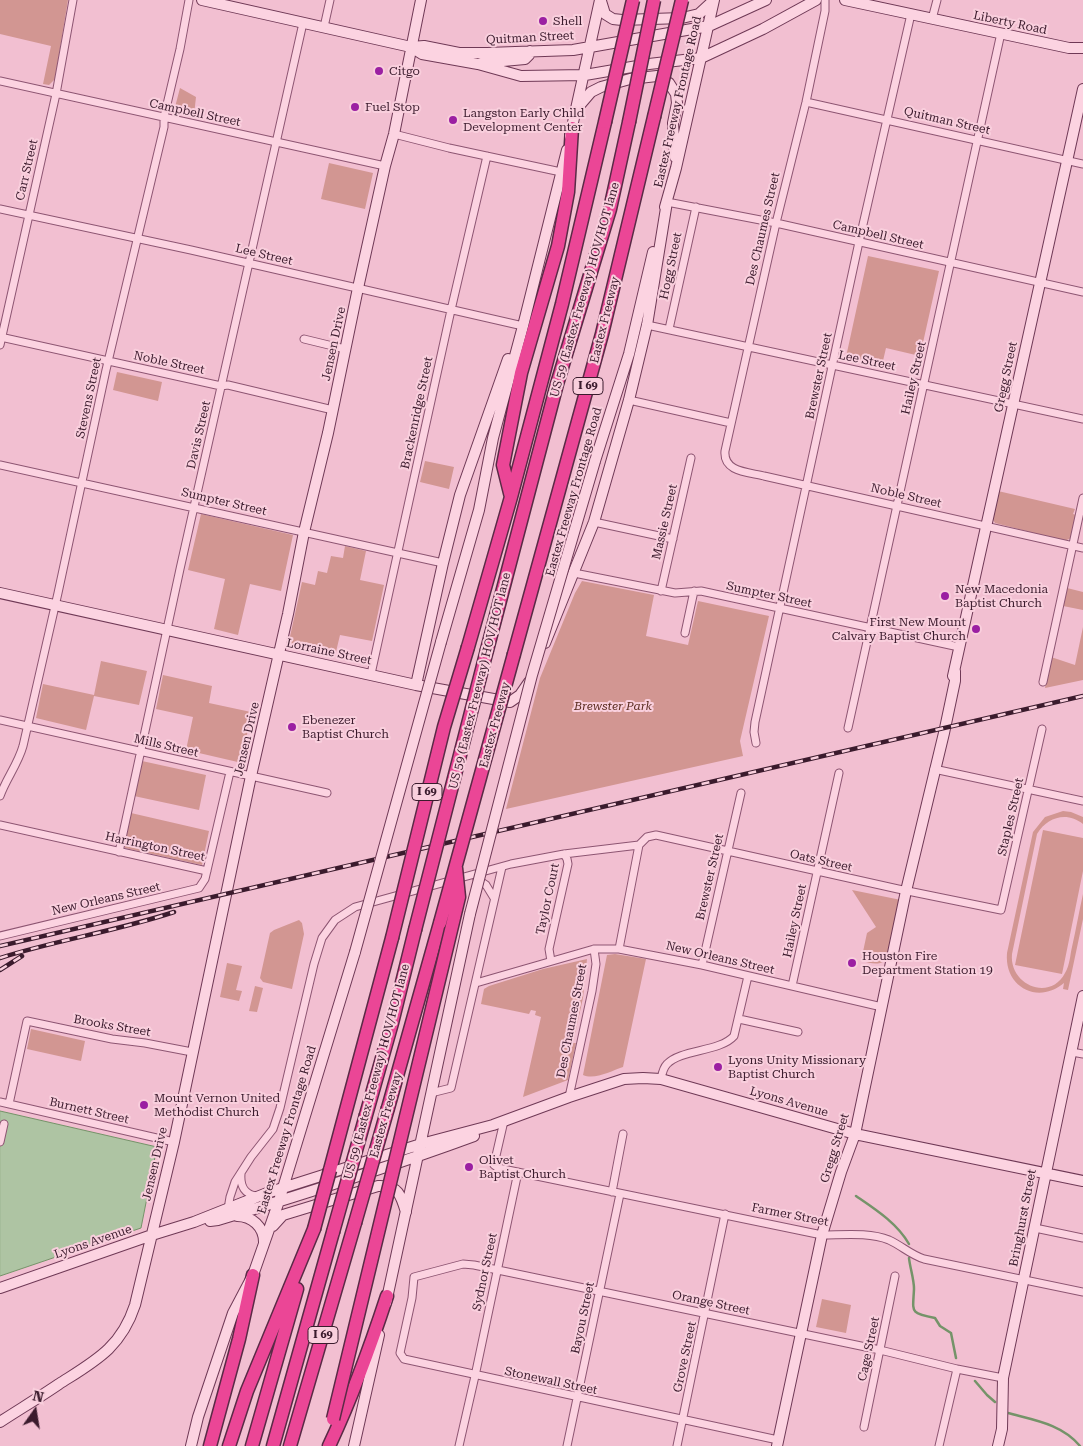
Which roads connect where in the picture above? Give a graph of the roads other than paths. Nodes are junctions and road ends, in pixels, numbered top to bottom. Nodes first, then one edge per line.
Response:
1 (73, 0) edge
2 (189, 0) edge
3 (202, 0) edge
4 (330, 0) edge
5 (421, 0) edge
6 (600, 0) edge
7 (628, 0) edge
8 (633, 0) edge
9 (654, 0) edge
10 (682, 0) edge
11 (714, 0) edge
12 (766, 0) edge
13 (816, 0) edge
14 (825, 0) edge
15 (845, 0) edge
16 (937, 0) edge
17 (800, 4) edge
18 (911, 14) junction
19 (932, 19) junction
20 (303, 23) junction
21 (708, 26) junction
22 (324, 28) junction
23 (627, 32) junction
24 (1001, 33) junction
25 (411, 47) junction
26 (590, 47) junction
27 (1083, 48) edge
28 (530, 51) junction
29 (701, 58) junction
30 (478, 64) junction
31 (584, 76) junction
32 (0, 81) edge
33 (1083, 89) edge
34 (56, 94) junction
35 (806, 102) junction
36 (577, 108) junction
37 (164, 118) junction
38 (887, 120) junction
39 (572, 128) junction
40 (394, 134) junction
41 (978, 141) junction
42 (276, 142) junction
43 (487, 156) junction
44 (1067, 160) junction
45 (1083, 164) edge
46 (386, 166) junction
47 (676, 168) junction
48 (561, 172) junction
49 (667, 202) junction
50 (696, 207) junction
51 (0, 209) edge
52 (28, 216) junction
53 (776, 223) junction
54 (138, 239) junction
55 (859, 242) junction
56 (951, 263) junction
57 (249, 264) junction
58 (1040, 282) junction
59 (358, 288) junction
60 (1083, 292) edge
61 (450, 310) junction
62 (647, 325) junction
63 (523, 326) junction
64 (669, 329) junction
65 (304, 339) dead end
66 (1, 340) edge
67 (748, 346) junction
68 (345, 349) junction
69 (108, 361) junction
70 (833, 365) junction
71 (924, 384) junction
72 (221, 386) junction
73 (629, 400) junction
74 (1013, 403) junction
75 (333, 410) junction
76 (1083, 419) edge
77 (731, 423) junction
78 (691, 458) dead end
79 (726, 462) joint
80 (0, 465) edge
81 (82, 483) junction
82 (807, 486) junction
83 (511, 497) junction
84 (1083, 498) edge
85 (897, 506) junction
86 (194, 507) junction
87 (594, 522) junction
88 (987, 526) junction
89 (304, 532) junction
90 (673, 539) junction
91 (1073, 546) junction
92 (1083, 548) edge
93 (398, 553) junction
94 (443, 563) junction
95 (574, 573) junction
96 (661, 591) junction
97 (694, 592) junction
98 (0, 593) edge
99 (56, 605) junction
100 (780, 608) junction
101 (870, 628) junction
102 (167, 629) junction
103 (685, 632) dead end
104 (960, 647) junction
105 (280, 654) junction
106 (371, 674) junction
107 (1042, 682) dead end
108 (416, 685) junction
109 (0, 720) edge
110 (27, 726) junction
111 (848, 728) dead end
112 (1042, 728) dead end
113 (756, 743) dead end
114 (141, 752) junction
115 (934, 769) junction
116 (230, 772) junction
117 (839, 773) dead end
118 (251, 776) junction
119 (1028, 789) junction
120 (327, 793) dead end
121 (741, 793) dead end
122 (0, 796) edge
123 (1083, 801) edge
124 (0, 825) edge
125 (639, 845) junction
126 (728, 851) junction
127 (120, 852) junction
128 (564, 854) junction
129 (502, 867) junction
130 (456, 868) junction
131 (207, 871) junction
132 (817, 872) junction
133 (471, 876) junction
134 (906, 891) junction
135 (494, 899) junction
136 (1001, 910) joint
137 (0, 936) edge
138 (594, 949) junction
139 (619, 949) junction
140 (551, 961) junction
141 (702, 965) junction
142 (748, 976) junction
143 (476, 982) junction
144 (792, 986) junction
145 (1083, 996) edge
146 (882, 1007) junction
147 (739, 1019) junction
148 (798, 1032) dead end
149 (192, 1052) junction
150 (1072, 1052) junction
151 (1083, 1054) edge
152 (661, 1079) junction
153 (431, 1093) junction
154 (569, 1097) junction
155 (0, 1102) edge
156 (9, 1104) junction
157 (504, 1121) junction
158 (4, 1124) dead end
159 (493, 1125) junction
160 (622, 1134) dead end
161 (855, 1134) junction
162 (0, 1142) edge
163 (174, 1142) junction
164 (421, 1144) junction
165 (418, 1156) junction
166 (518, 1172) junction
167 (241, 1174) junction
168 (1045, 1174) junction
169 (1083, 1181) edge
170 (283, 1188) junction
171 (612, 1192) junction
172 (620, 1194) junction
173 (262, 1196) junction
174 (279, 1202) junction
175 (229, 1213) junction
176 (406, 1213) junction
177 (725, 1214) junction
178 (1035, 1228) junction
179 (314, 1229) junction
180 (269, 1230) junction
181 (152, 1235) junction
182 (822, 1235) junction
183 (1083, 1238) edge
184 (263, 1248) junction
185 (497, 1270) junction
186 (253, 1275) junction
187 (896, 1276) dead end
188 (414, 1277) joint
189 (1024, 1279) junction
190 (0, 1288) edge
191 (599, 1292) junction
192 (1083, 1292) edge
193 (387, 1296) junction
194 (705, 1313) junction
195 (801, 1333) junction
196 (880, 1350) junction
197 (957, 1369) junction
198 (475, 1376) junction
199 (1003, 1378) junction
200 (578, 1398) junction
201 (683, 1420) junction
202 (0, 1422) edge
203 (864, 1426) dead end
204 (777, 1443) edge
205 (191, 1446) edge
206 (210, 1446) edge
207 (229, 1446) edge
208 (252, 1446) edge
209 (273, 1446) edge
210 (290, 1446) edge
211 (328, 1446) edge
212 (354, 1446) edge
213 (458, 1446) edge
214 (567, 1446) edge
215 (677, 1446) edge
216 (939, 1446) edge
217 (998, 1446) edge

1 - 34 street, Carr Street
2 - 37 street, Stevens Street
3 - 20 main road, Quitman Street
4 - 22 street
5 - 25 main road, Jensen Drive
6 - 11 main road
6 - 26 main road
7 - 23 highway, bridge
8 - 23 highway, I 69, bridge
9 - 209 highway, US 59 (Eastex Freeway) HOV/HOT lane, bridge
10 - 130 highway, Eastex Freeway / I 69, bridge
11 - 21 main road, Eastex Freeway Frontage Road
12 - 21 main road
13 - 17 main road
14 - 35 street, Des Chaumes Street
15 - 18 main road, Liberty Road
16 - 19 street
17 - 29 main road
18 - 19 main road, Liberty Road
18 - 38 street, Brewster Street
19 - 24 main road, Liberty Road
20 - 22 main road, Quitman Street
20 - 42 street, Davis Street
21 - 26 main road, Quitman Street
21 - 29 main road, Eastex Freeway Frontage Road
22 - 25 main road, Quitman Street
23 - 83 highway, I 69, bridge
24 - 27 main road, Liberty Road
24 - 41 street, Hailey Street
25 - 28 main road, Quitman Street
25 - 30 main road, Quitman Street
25 - 40 main road, Jensen Drive
26 - 28 main road, Quitman Street
26 - 31 main road
28 - 30 main road
29 - 31 main road, Quitman Street
29 - 47 main road, Eastex Freeway Frontage Road
30 - 31 main road, Quitman Street
31 - 36 main road
32 - 34 street, Campbell Street
33 - 44 main road, Gregg Street
34 - 37 street, Campbell Street
34 - 52 street, Carr Street
35 - 38 street, Quitman Street
35 - 53 street, Des Chaumes Street
36 - 39 main road
36 - 47 main road
37 - 42 street, Campbell Street
37 - 54 street, Stevens Street
38 - 41 street, Quitman Street
38 - 55 street, Brewster Street
39 - 48 main road
39 - 83 highway
40 - 43 street
40 - 46 main road, Jensen Drive
41 - 44 street, Quitman Street
41 - 56 street, Hailey Street
42 - 46 street, Campbell Street
42 - 57 street, Davis Street
43 - 48 street
43 - 61 street, Brackenridge Street
44 - 45 street, Quitman Street
44 - 58 main road, Gregg Street
46 - 59 main road, Jensen Drive
47 - 49 main road, Eastex Freeway Frontage Road
48 - 63 main road
49 - 50 street, Campbell Street
49 - 62 main road
49 - 153 main road, Eastex Freeway Frontage Road, bridge
50 - 53 street, Campbell Street
50 - 64 street, Hogg Street
51 - 52 street, Lee Street
52 - 54 street, Lee Street
52 - 66 street, Carr Street
53 - 55 street, Campbell Street
53 - 67 street, Des Chaumes Street
54 - 57 street, Lee Street
54 - 69 street, Stevens Street
55 - 56 street, Campbell Street
55 - 70 street, Brewster Street
56 - 58 street, Campbell Street
56 - 71 street, Hailey Street
57 - 59 street, Lee Street
57 - 72 street, Davis Street
58 - 60 street, Campbell Street
58 - 74 main road, Gregg Street
59 - 61 street, Lee Street
59 - 68 main road, Jensen Drive
61 - 63 street, Lee Street
61 - 93 street, Brackenridge Street
62 - 64 street, Lee Street
62 - 73 main road
63 - 94 main road
63 - 170 main road, Eastex Freeway Frontage Road, bridge
64 - 67 street, Lee Street
65 - 68 street
66 - 69 street, Noble Street
67 - 70 street, Lee Street
67 - 77 street, Des Chaumes Street
68 - 75 main road, Jensen Drive
69 - 72 street, Noble Street
69 - 81 street, Stevens Street
70 - 71 street, Lee Street
70 - 82 street, Brewster Street
71 - 74 street, Lee Street
71 - 85 street, Hailey Street
72 - 75 street, Noble Street
72 - 86 street, Davis Street
73 - 77 street
73 - 87 main road
74 - 76 street, Lee Street
74 - 88 main road, Gregg Street
75 - 89 main road, Jensen Drive
77 - 79 street, Des Chaumes Street
78 - 90 street, Massie Street
79 - 82 street, Noble Street
80 - 81 street, Sumpter Street
81 - 86 street, Sumpter Street
81 - 99 street, Stevens Street
82 - 85 street, Noble Street
82 - 100 street, Brewster Street
83 - 179 highway, I 69, bridge
84 - 91 street
85 - 88 street, Noble Street
85 - 101 street, Hailey Street
86 - 89 street, Sumpter Street
86 - 102 street, Davis Street
87 - 90 street
87 - 95 main road
88 - 91 street, Noble Street
88 - 104 main road, Gregg Street
89 - 93 street, Sumpter Street
89 - 105 main road, Jensen Drive
90 - 96 street, Massie Street
91 - 92 street, Noble Street
91 - 107 street
93 - 94 street, Sumpter Street
93 - 106 street, Brackenridge Street
94 - 108 main road
95 - 96 street, Sumpter Street
95 - 108 main road, Lorraine Street
96 - 97 street, Sumpter Street
97 - 100 street, Sumpter Street
97 - 103 street
98 - 99 main road, Lorraine Street
99 - 102 main road, Lorraine Street
99 - 110 street, Stevens Street
100 - 101 street, Sumpter Street
100 - 113 street, Brewster Street
101 - 104 street, Sumpter Street
101 - 111 street, Hailey Street
102 - 105 main road, Lorraine Street
102 - 114 street, Davis Street
104 - 115 main road, Gregg Street
105 - 106 main road, Lorraine Street
105 - 118 main road, Jensen Drive
106 - 108 main road, Lorraine Street
109 - 110 street, Mills Street
110 - 114 street, Mills Street
110 - 122 street, Stevens Street
112 - 119 street, Staples Street
114 - 116 street, Mills Street
114 - 127 street, Davis Street
115 - 119 street
115 - 134 main road, Gregg Street
116 - 118 street, Mills Street
116 - 131 street, Harrington Street
117 - 132 street, Hailey Street
118 - 120 street, Mills Street
118 - 149 main road, Jensen Drive
119 - 123 street
119 - 136 street, Staples Street
121 - 126 street, Brewster Street
124 - 127 street, Harrington Street
125 - 126 street, Oats Street
125 - 128 street, Taylor Court
125 - 139 street
126 - 132 street, Oats Street
126 - 141 street, Brewster Street
127 - 131 street, Harrington Street
128 - 129 street, Taylor Court
128 - 140 street, Taylor Court
129 - 133 street, Eastex Freeway Frontage Road
129 - 135 street
130 - 210 highway, Eastex Freeway / I 69, bridge
130 - 211 highway, bridge
131 - 137 street, New Orleans Street
132 - 134 street, Oats Street
132 - 144 street, Hailey Street
133 - 135 street
133 - 167 street, Eastex Freeway Frontage Road
134 - 136 street, Oats Street
134 - 146 main road, Gregg Street
135 - 143 street
138 - 139 street, New Orleans Street
138 - 140 street, New Orleans Street
138 - 154 street, Des Chaumes Street
139 - 141 street, New Orleans Street
140 - 143 street
141 - 142 street, New Orleans Street
142 - 144 street, New Orleans Street
142 - 147 street
143 - 153 street
144 - 146 street, New Orleans Street
145 - 150 main road, Bringhurst Street
146 - 161 main road, Gregg Street
147 - 148 street
147 - 152 street
149 - 156 street, Brooks Street
149 - 163 main road, Jensen Drive
150 - 151 street
150 - 168 main road, Bringhurst Street
152 - 154 main road, Lyons Avenue
152 - 161 main road, Lyons Avenue
153 - 164 main road, Eastex Freeway Frontage Road
154 - 157 main road, Lyons Avenue
155 - 156 street, Burnett Street
156 - 163 street, Burnett Street
157 - 159 main road, Lyons Avenue
157 - 166 street
158 - 162 street
159 - 164 main road, Lyons Avenue
159 - 165 main road, Lyons Avenue
160 - 171 street
161 - 168 main road, Lyons Avenue
161 - 182 main road, Gregg Street
163 - 181 main road, Jensen Drive
164 - 165 main road, Eastex Freeway Frontage Road
164 - 170 main road, Lyons Avenue
165 - 174 main road, Lyons Avenue
165 - 176 main road, Eastex Freeway Frontage Road
166 - 171 street, Farmer Street
166 - 185 street, Sydnor Street
167 - 173 street, Eastex Freeway Frontage Road
167 - 175 street, Eastex Freeway Frontage Road
168 - 169 main road, Lyons Avenue
168 - 178 main road, Bringhurst Street
170 - 173 main road, Lyons Avenue
170 - 174 main road, Eastex Freeway Frontage Road
171 - 172 street, Farmer Street
172 - 177 street, Farmer Street
172 - 191 street, Bayou Street
173 - 175 main road, Lyons Avenue
174 - 175 main road, Lyons Avenue
174 - 180 main road, Eastex Freeway Frontage Road
175 - 181 main road, Lyons Avenue
175 - 184 main road
176 - 180 main road
176 - 193 main road, Eastex Freeway Frontage Road
177 - 182 street, Farmer Street
177 - 194 street, Grove Street
178 - 183 street
178 - 189 main road, Bringhurst Street
179 - 207 highway
179 - 208 highway, I 69
180 - 184 main road, Eastex Freeway Frontage Road
181 - 190 main road, Lyons Avenue
181 - 202 main road, Jensen Drive
182 - 189 street, Farmer Street
182 - 195 main road, Gregg Street
184 - 186 main road, Eastex Freeway Frontage Road
185 - 188 street, Orange Street
185 - 191 street, Orange Street
185 - 198 street, Sydnor Street
186 - 205 main road, Eastex Freeway Frontage Road
186 - 206 highway
187 - 196 street, Cage Street
188 - 198 street, Stonewall Street
189 - 192 street, Farmer Street
189 - 199 main road, Bringhurst Street
191 - 194 street, Orange Street
191 - 200 street, Bayou Street
193 - 211 highway
193 - 212 main road, Eastex Freeway Frontage Road
194 - 195 street, Orange Street
194 - 201 street, Grove Street
195 - 196 street, Orange Street
195 - 204 main road, Gregg Street
196 - 197 street, Orange Street
196 - 203 street, Cage Street
197 - 199 street, Orange Street
197 - 216 street
198 - 200 street, Stonewall Street
198 - 213 street, Sydnor Street
199 - 217 main road, Bringhurst Street
200 - 201 street, Stonewall Street
200 - 214 street, Bayou Street
201 - 204 street, Stonewall Street
201 - 215 street, Grove Street

